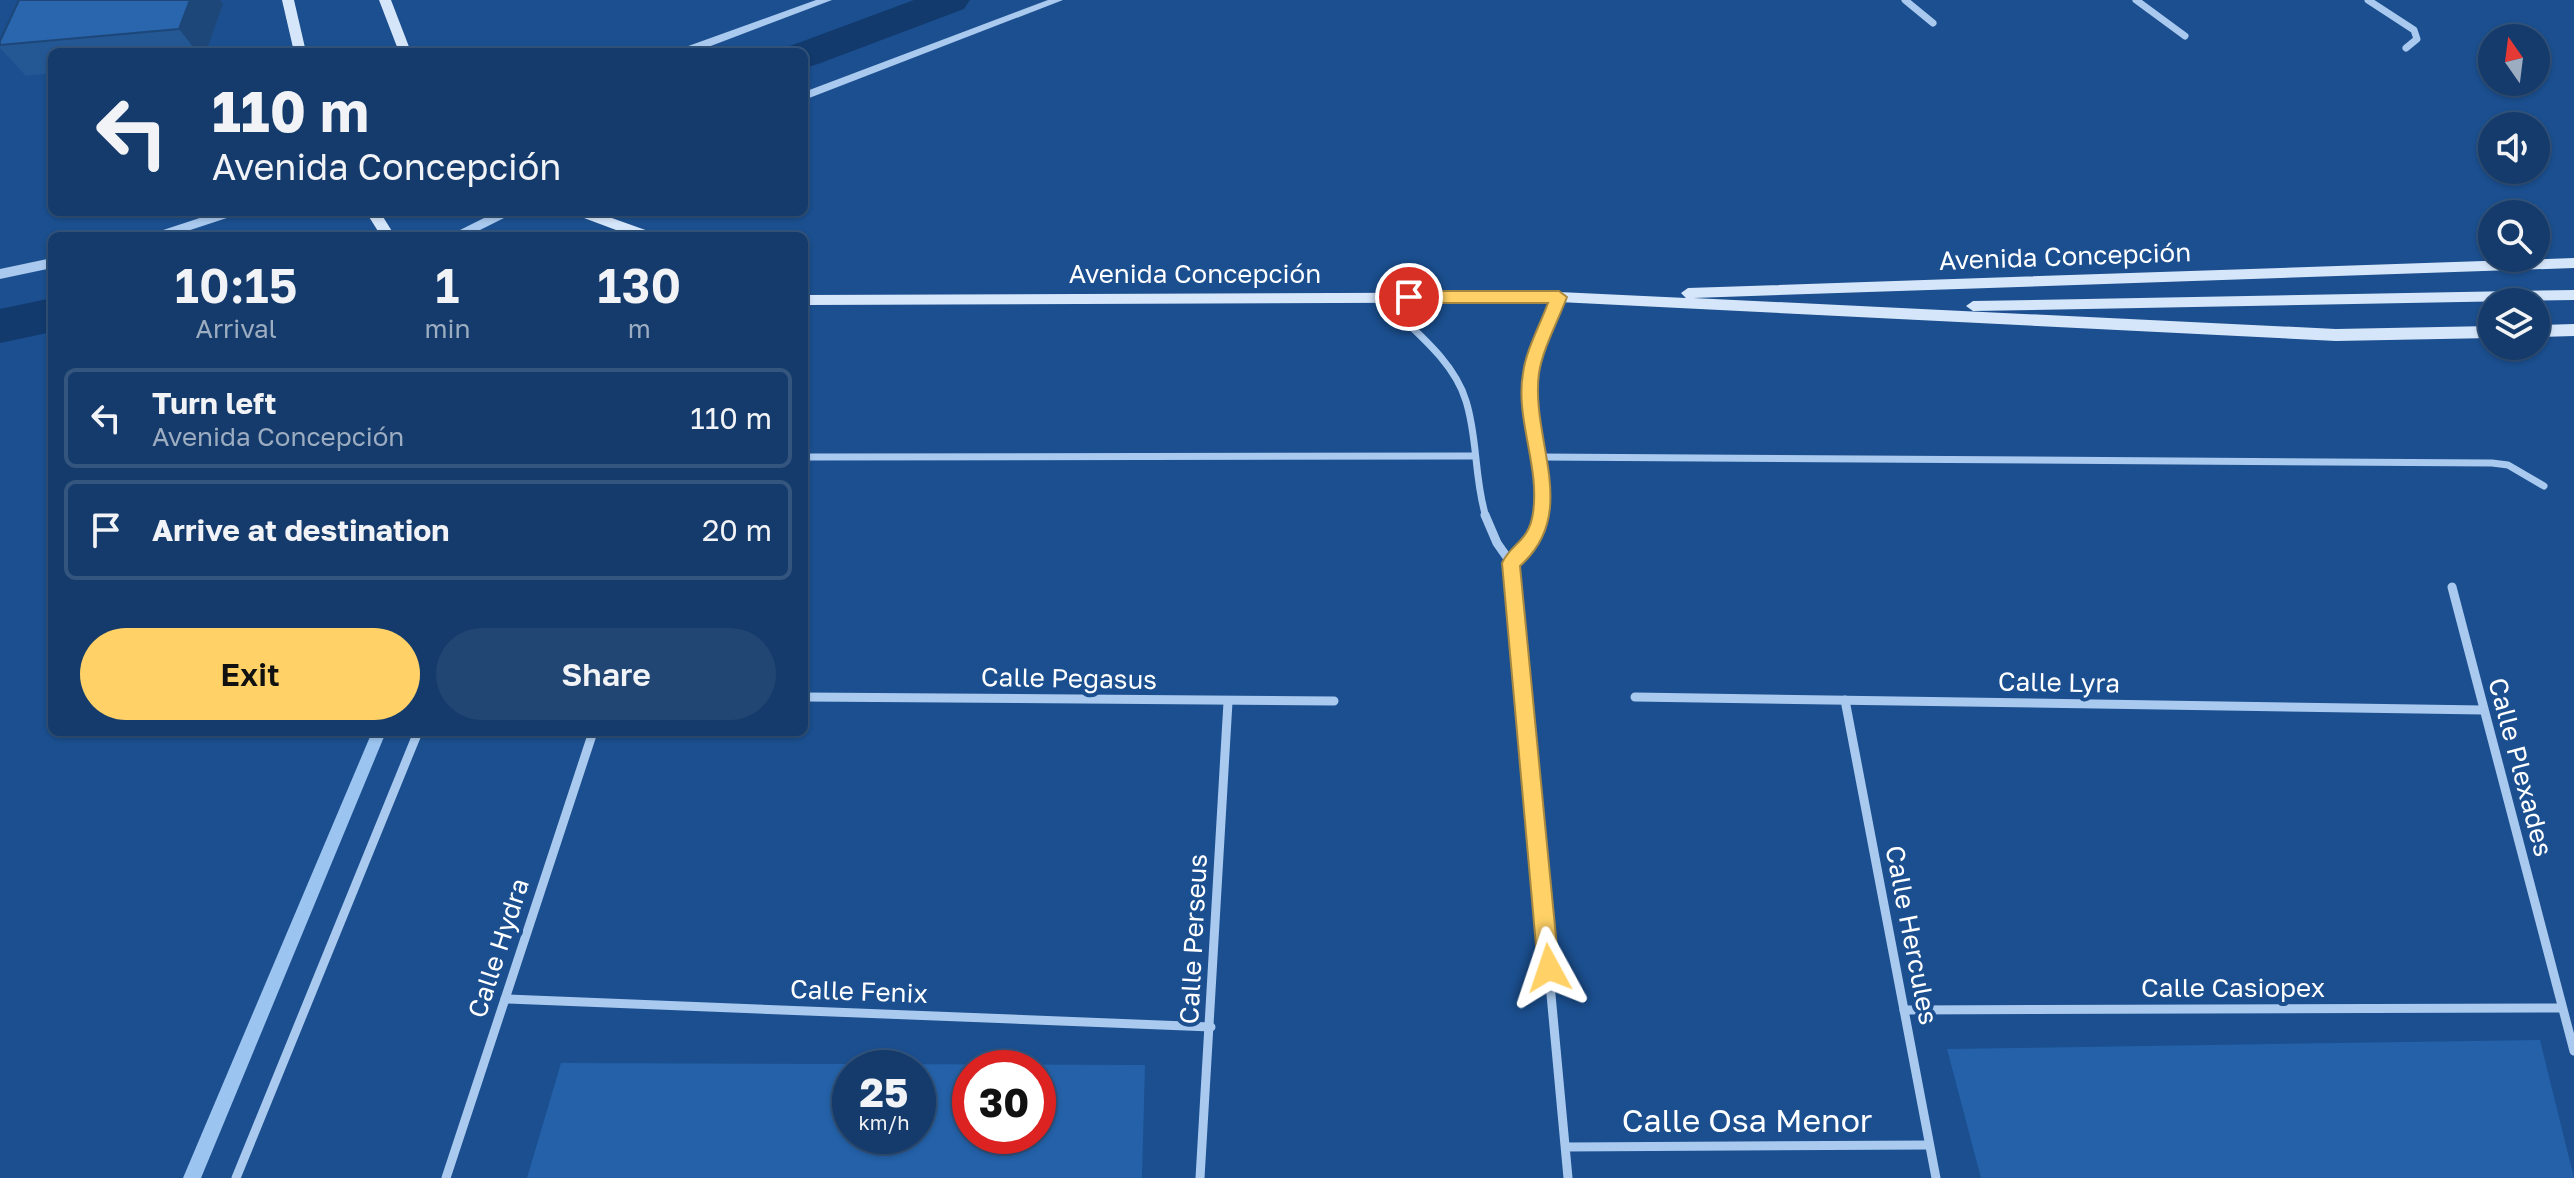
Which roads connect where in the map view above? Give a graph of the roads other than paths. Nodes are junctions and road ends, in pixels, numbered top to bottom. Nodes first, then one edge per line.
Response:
1 (288, 0) edge
2 (385, 0) edge
3 (827, 0) edge
4 (1058, 0) edge
5 (1905, 0) edge
6 (2136, 0) edge
7 (2368, 0) edge
8 (1933, 23) dead end
9 (2185, 36) dead end
10 (299, 48) edge
11 (403, 48) edge
12 (695, 48) edge
13 (2406, 48) dead end
14 (808, 94) edge
15 (220, 216) edge
16 (498, 216) edge
17 (592, 216) edge
18 (170, 232) edge
19 (466, 232) edge
20 (635, 232) edge
21 (2574, 263) edge
22 (48, 264) edge
23 (0, 274) edge
24 (808, 290) edge
25 (2574, 295) edge
26 (1379, 296) junction
27 (1559, 297) junction
28 (831, 298) junction
29 (808, 300) edge
30 (1819, 308) junction
31 (2574, 330) edge
32 (2550, 331) edge
33 (2478, 332) edge
34 (1475, 456) junction
35 (808, 457) edge
36 (1540, 457) junction
37 (2544, 486) dead end
38 (1511, 563) junction
39 (2452, 587) dead end
40 (808, 697) edge
41 (1635, 697) dead end
42 (1845, 700) junction
43 (1334, 701) dead end
44 (1228, 702) junction
45 (2483, 710) junction
46 (416, 736) edge
47 (592, 736) edge
48 (505, 999) junction
49 (2562, 1008) junction
50 (1904, 1010) junction
51 (1211, 1027) junction
52 (2574, 1051) edge
53 (1929, 1145) junction
54 (1566, 1147) junction
55 (236, 1178) edge
56 (446, 1178) edge
57 (1200, 1178) edge
58 (1568, 1178) edge
59 (1936, 1178) edge

1 - 10 main road
2 - 11 main road
3 - 12 street
4 - 14 street
5 - 8 street
6 - 9 street
7 - 13 street
15 - 18 street
16 - 19 street
17 - 20 main road
21 - 27 main road, Avenida Concepción
22 - 23 street
24 - 28 main road, Avenida Concepción
25 - 30 main road, Avenida Concepción
26 - 27 main road, Avenida Concepción
26 - 28 main road, Avenida Concepción
26 - 34 street
27 - 30 main road, Avenida Concepción
27 - 36 street
28 - 29 main road, Avenida Concepción
30 - 33 main road, Avenida Concepción
31 - 32 main road
34 - 35 street
34 - 38 street
36 - 37 street
36 - 38 street
38 - 54 street
39 - 45 street, Calle Plexades
40 - 44 street, Calle Pegasus
41 - 42 street, Calle Lyra
42 - 45 street, Calle Lyra
42 - 50 street, Calle Hercules
43 - 44 street, Calle Pegasus
44 - 51 street, Calle Perseus
45 - 49 street, Calle Plexades
46 - 55 street
47 - 48 street, Calle Hydra
48 - 51 street, Calle Fenix
48 - 56 street, Calle Hydra
49 - 50 street, Calle Casiopex
49 - 52 street, Calle Plexades
50 - 53 street, Calle Hercules
51 - 57 street, Calle Perseus
53 - 54 street, Calle Osa Menor
53 - 59 street, Calle Hercules
54 - 58 street

